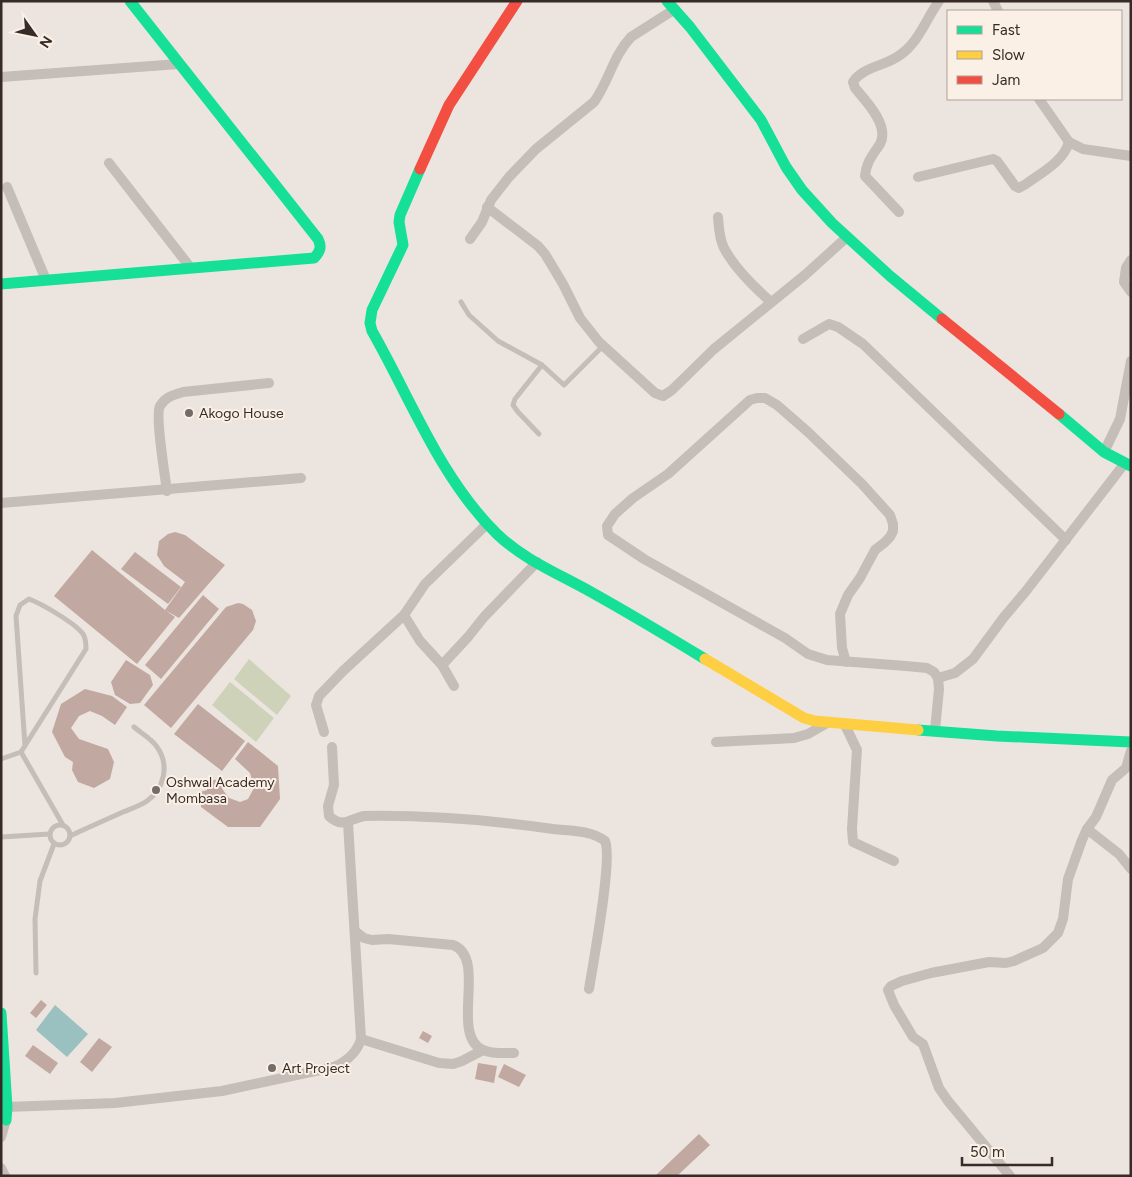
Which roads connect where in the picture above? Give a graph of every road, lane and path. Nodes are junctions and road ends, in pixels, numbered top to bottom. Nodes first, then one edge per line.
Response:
1 (130, 1) edge
2 (518, 1) edge
3 (939, 1) edge
4 (671, 5) edge
5 (179, 64) junction
6 (1, 77) edge
7 (1040, 100) edge
8 (1069, 142) junction
9 (1131, 156) edge
10 (109, 163) dead end
11 (918, 177) dead end
12 (7, 187) dead end
13 (487, 207) junction
14 (899, 212) dead end
15 (718, 217) dead end
16 (848, 237) junction
17 (470, 239) dead end
18 (1131, 260) edge
19 (190, 267) junction
20 (46, 280) junction
21 (1, 284) edge
22 (1131, 292) edge
23 (461, 302) dead end
24 (771, 302) junction
25 (803, 339) dead end
26 (603, 345) junction
27 (1131, 361) edge
28 (542, 365) junction
29 (269, 383) dead end
30 (539, 434) dead end
31 (1104, 452) junction
32 (1128, 465) edge
33 (301, 478) dead end
34 (167, 491) junction
35 (1, 503) edge
36 (487, 524) junction
37 (1066, 540) junction
38 (537, 562) junction
39 (404, 615) junction
40 (846, 662) junction
41 (442, 665) junction
42 (938, 678) junction
43 (454, 686) dead end
44 (830, 722) junction
45 (844, 723) junction
46 (134, 727) dead end
47 (935, 730) junction
48 (324, 732) dead end
49 (716, 742) dead end
50 (1131, 742) edge
51 (25, 746) junction
52 (332, 747) dead end
53 (1131, 751) edge
54 (21, 752) junction
55 (1, 759) edge
56 (348, 823) junction
57 (63, 825) junction
58 (1087, 829) junction
59 (49, 834) junction
60 (1, 836) edge
61 (70, 836) junction
62 (54, 844) junction
63 (1127, 857) edge
64 (894, 861) dead end
65 (1131, 869) edge
66 (356, 932) junction
67 (36, 973) dead end
68 (590, 989) dead end
69 (1, 1013) edge
70 (361, 1039) junction
71 (483, 1050) junction
72 (514, 1053) dead end
73 (7, 1107) junction
74 (6, 1120) joint
75 (1, 1137) edge
76 (1, 1168) edge
77 (4, 1176) edge
78 (1010, 1176) edge

1 - 5 street
2 - 36 street
3 - 14 street
4 - 13 street
4 - 16 street
5 - 6 street
5 - 19 street
7 - 8 street
8 - 9 street
8 - 11 street
10 - 19 street
12 - 20 street
13 - 17 street
13 - 26 street
15 - 24 street
16 - 24 street
16 - 31 street
18 - 22 street
19 - 20 street
20 - 21 street
23 - 28 lane
24 - 26 street
25 - 37 street
26 - 28 lane
27 - 31 street
28 - 30 lane
29 - 34 street
31 - 32 street
32 - 37 street
33 - 34 street
34 - 35 street
36 - 38 street
36 - 39 street
37 - 42 street
38 - 41 street
38 - 44 street
39 - 41 street
39 - 48 street
40 - 40 street
40 - 42 street
41 - 43 street
42 - 47 street
44 - 45 street
44 - 49 street
45 - 47 street
45 - 64 street
46 - 61 lane
47 - 50 street
51 - 51 lane
51 - 54 lane
52 - 56 street
53 - 58 street
54 - 55 lane
54 - 57 lane
56 - 66 street
56 - 68 street
57 - 59 lane
57 - 61 lane
58 - 63 street
58 - 78 street
59 - 60 lane
59 - 62 lane
61 - 62 lane
62 - 67 lane
63 - 65 street
66 - 70 street
66 - 71 street
69 - 73 street
70 - 71 street
70 - 73 street
71 - 72 street
73 - 74 street
74 - 75 street
76 - 77 street

